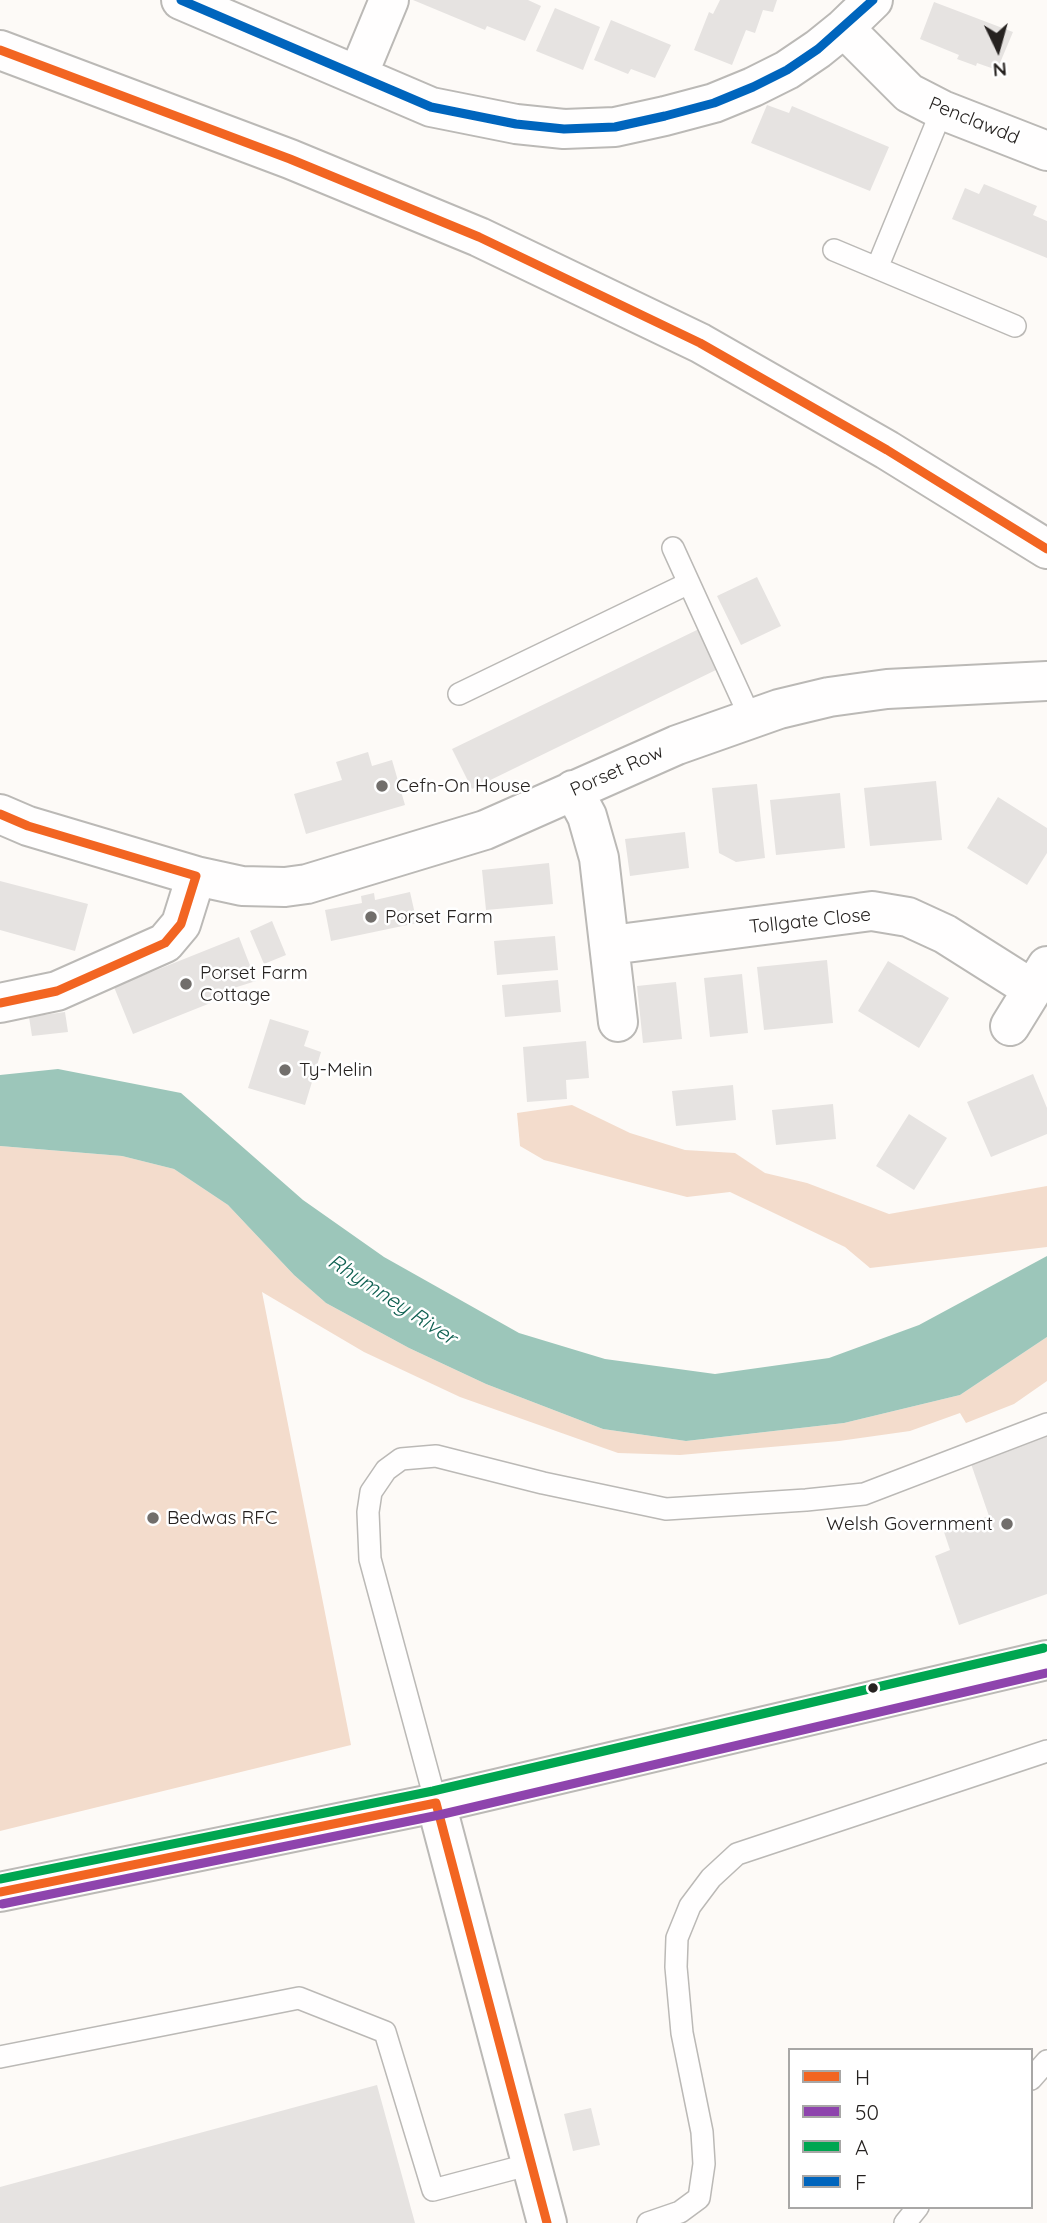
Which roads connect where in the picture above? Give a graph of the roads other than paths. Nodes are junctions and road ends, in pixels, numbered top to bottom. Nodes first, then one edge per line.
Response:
1 (181, 0) edge
2 (389, 0) edge
3 (873, 0) edge
4 (844, 28) junction
5 (0, 50) edge
6 (358, 75) junction
7 (942, 110) junction
8 (1047, 151) edge
9 (834, 250) dead end
10 (877, 268) junction
11 (1015, 326) dead end
12 (673, 548) dead end
13 (1047, 549) edge
14 (689, 583) junction
15 (1047, 681) edge
16 (459, 694) dead end
17 (750, 717) junction
18 (573, 790) junction
19 (0, 814) edge
20 (196, 876) junction
21 (611, 945) junction
22 (1040, 977) edge
23 (0, 1003) edge
24 (618, 1022) dead end
25 (1010, 1026) dead end
26 (1047, 1424) edge
27 (1047, 1660) edge
28 (1047, 1751) edge
29 (436, 1803) junction
30 (0, 1892) edge
31 (0, 2057) edge
32 (1047, 2062) edge
33 (1033, 2077) edge
34 (531, 2164) junction
35 (916, 2209) edge
36 (547, 2223) edge
37 (648, 2223) edge
38 (905, 2223) edge

1 - 6 street
2 - 6 street
3 - 4 street
4 - 6 street
4 - 7 street, Penclawdd
5 - 13 street
7 - 8 street, Penclawdd
7 - 10 lane
9 - 10 lane
10 - 11 lane
12 - 14 lane
14 - 16 lane
14 - 17 lane
15 - 17 street, Porset Row
17 - 18 street, Porset Row
18 - 20 street, Porset Row
18 - 21 street
19 - 20 street, Porset Row
20 - 23 street
21 - 22 street, Tollgate Close
21 - 24 street
22 - 25 street, Tollgate Close
26 - 29 lane
27 - 29 street
28 - 37 lane
29 - 30 street
29 - 34 street
31 - 34 lane
32 - 33 lane
34 - 36 street
35 - 38 lane

